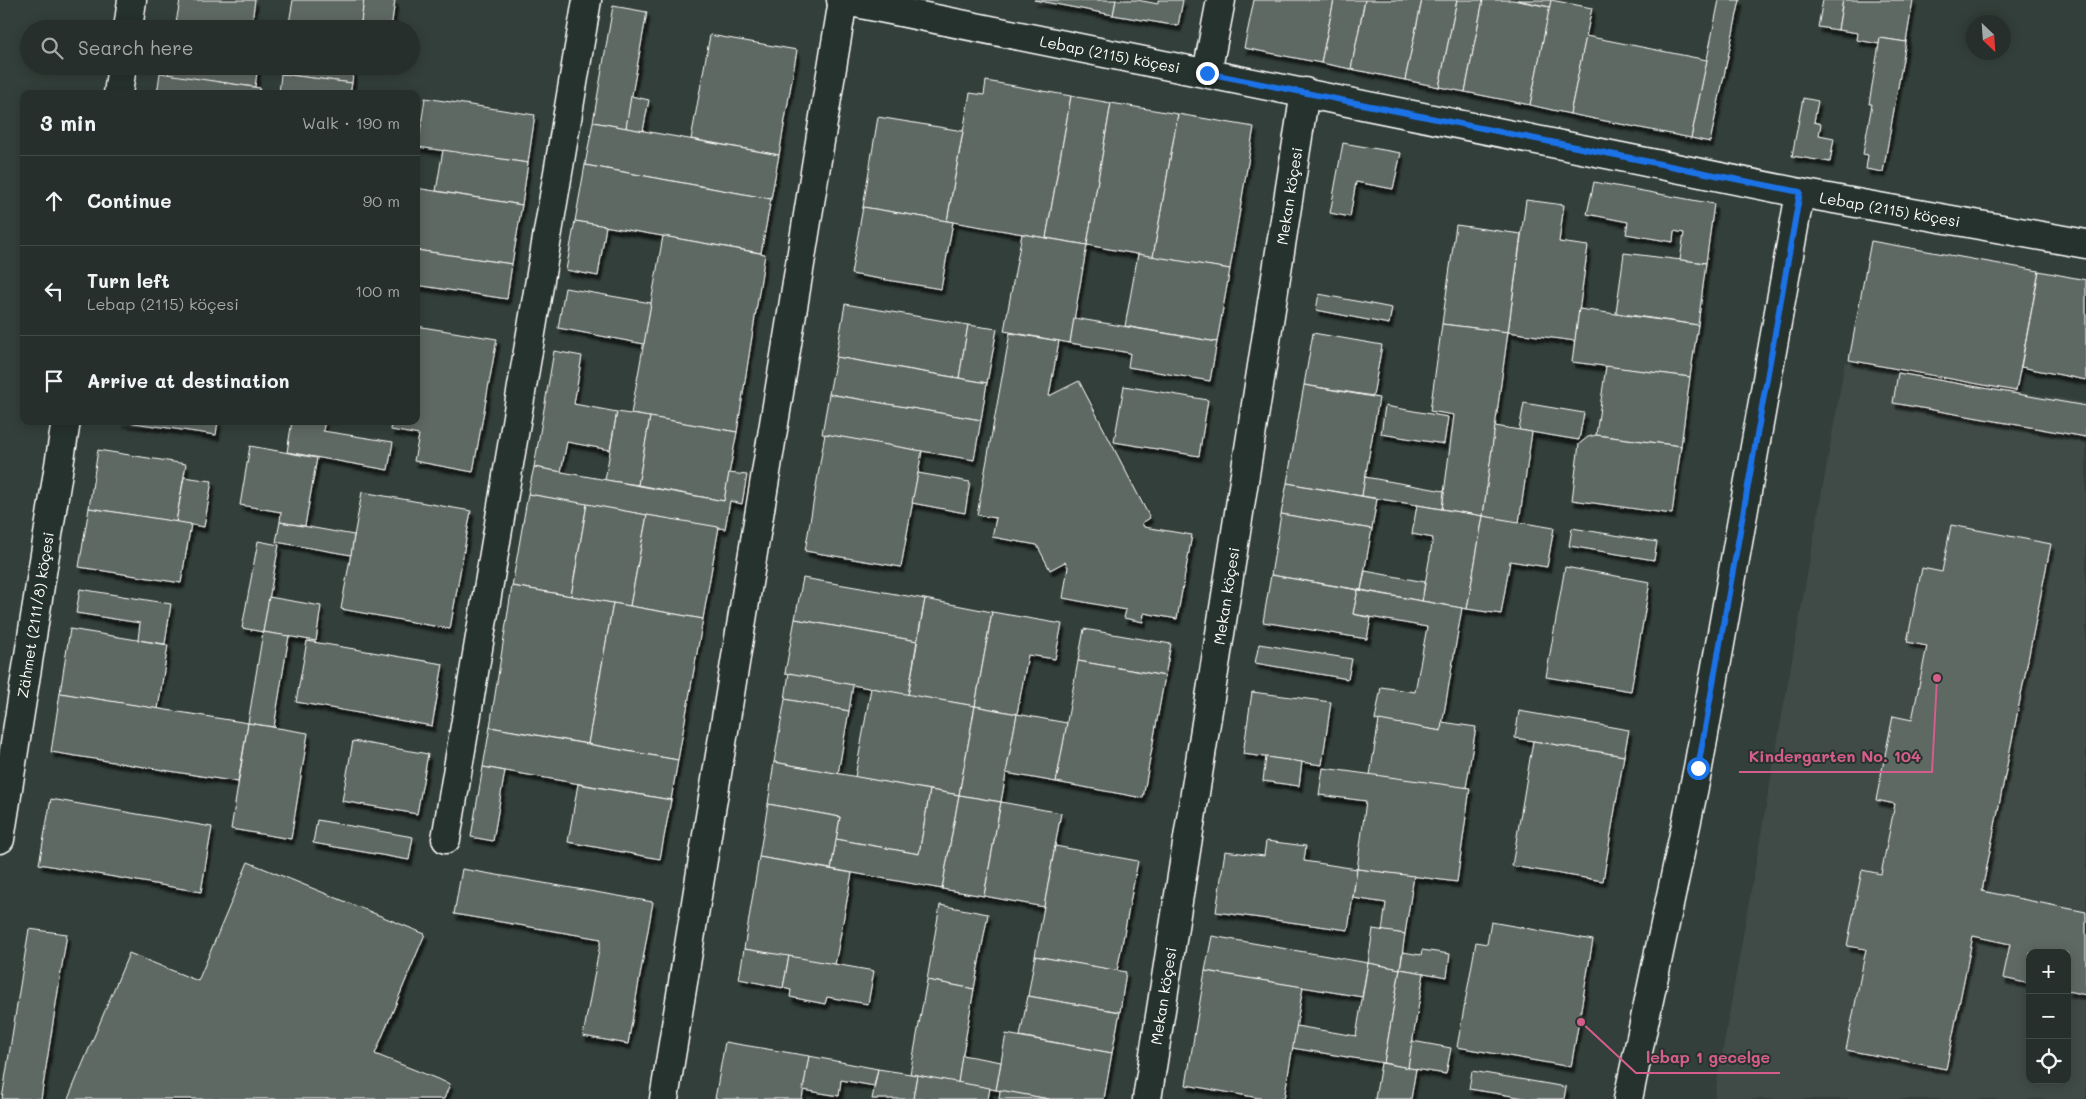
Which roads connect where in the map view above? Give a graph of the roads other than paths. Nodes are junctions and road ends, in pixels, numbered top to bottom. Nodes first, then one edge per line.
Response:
1 (132, 0) edge
2 (587, 0) edge
3 (842, 0) edge
4 (1221, 0) edge
5 (129, 20) edge
6 (1207, 73) junction
7 (121, 75) edge
8 (119, 90) edge
9 (1305, 92) junction
10 (1800, 192) junction
11 (2086, 244) edge
12 (65, 425) edge
13 (0, 839) edge
14 (446, 839) dead end
15 (664, 1099) edge
16 (1147, 1099) edge
17 (1628, 1099) edge

1 - 5 street
2 - 14 street
3 - 6 street, Lebap (2115) köçesi
3 - 15 street
4 - 6 street
6 - 9 street, Lebap (2115) köçesi
7 - 8 street
9 - 10 street, Lebap (2115) köçesi
9 - 16 street, Mekan köçesi
10 - 11 street, Lebap (2115) köçesi
10 - 17 street
12 - 13 street, Zähmet (2111/8) köçesi

